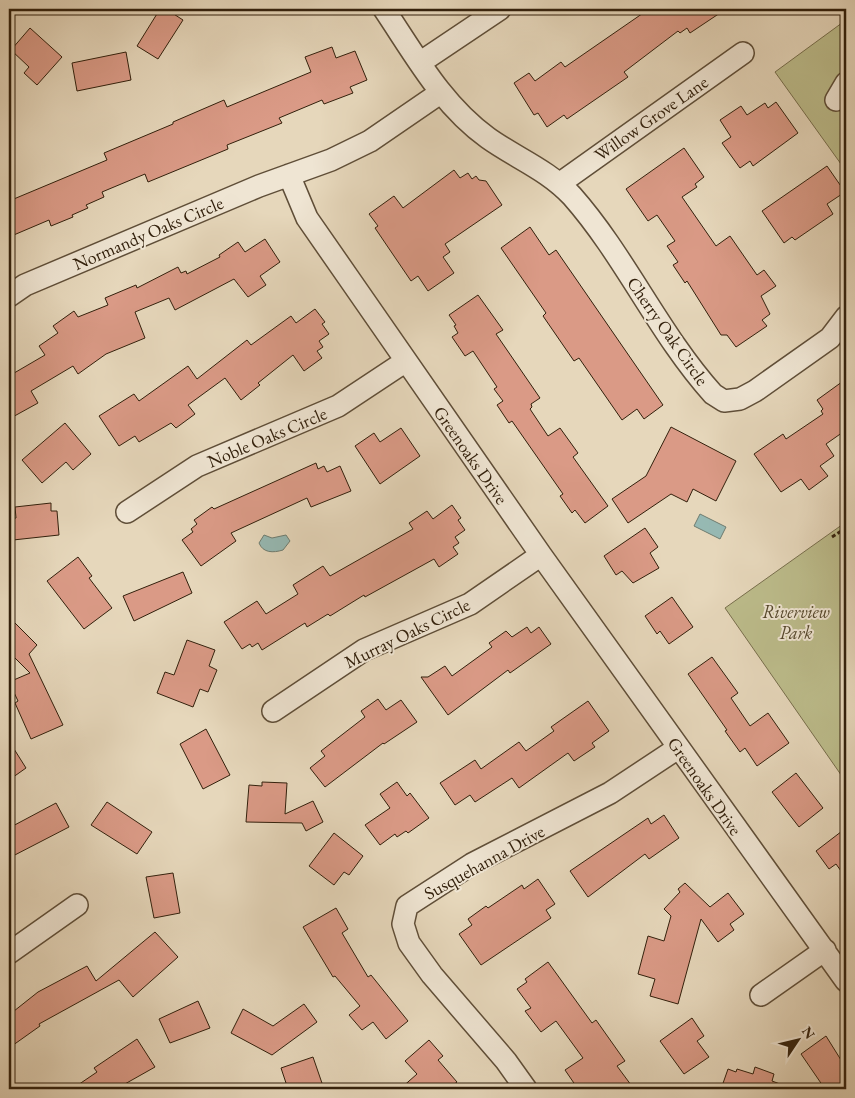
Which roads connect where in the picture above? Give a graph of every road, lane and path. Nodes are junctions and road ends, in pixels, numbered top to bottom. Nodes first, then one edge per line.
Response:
1 (384, 9) edge
2 (500, 9) edge
3 (743, 53) dead end
4 (421, 62) junction
5 (440, 93) junction
6 (289, 175) junction
7 (559, 184) junction
8 (9, 296) edge
9 (846, 316) edge
10 (406, 361) junction
11 (127, 512) dead end
12 (846, 528) edge
13 (832, 536) dead end
14 (541, 555) junction
15 (273, 711) dead end
16 (678, 748) junction
17 (77, 905) dead end
18 (825, 950) junction
19 (9, 953) edge
20 (846, 981) edge
21 (761, 995) dead end
22 (526, 1089) edge

1 - 4 street
2 - 4 street
3 - 7 street, Willow Grove Lane
4 - 5 street
5 - 6 street
5 - 7 street
6 - 8 street, Normandy Oaks Circle
6 - 10 street, Greenoaks Drive
7 - 9 street, Cherry Oak Circle
10 - 11 street, Noble Oaks Circle
10 - 14 street, Greenoaks Drive
12 - 13 path
14 - 15 street, Murray Oaks Circle
14 - 16 street, Greenoaks Drive
16 - 18 street, Greenoaks Drive
16 - 22 street, Susquehanna Drive
17 - 19 street
18 - 20 street, Greenoaks Drive
18 - 21 street

